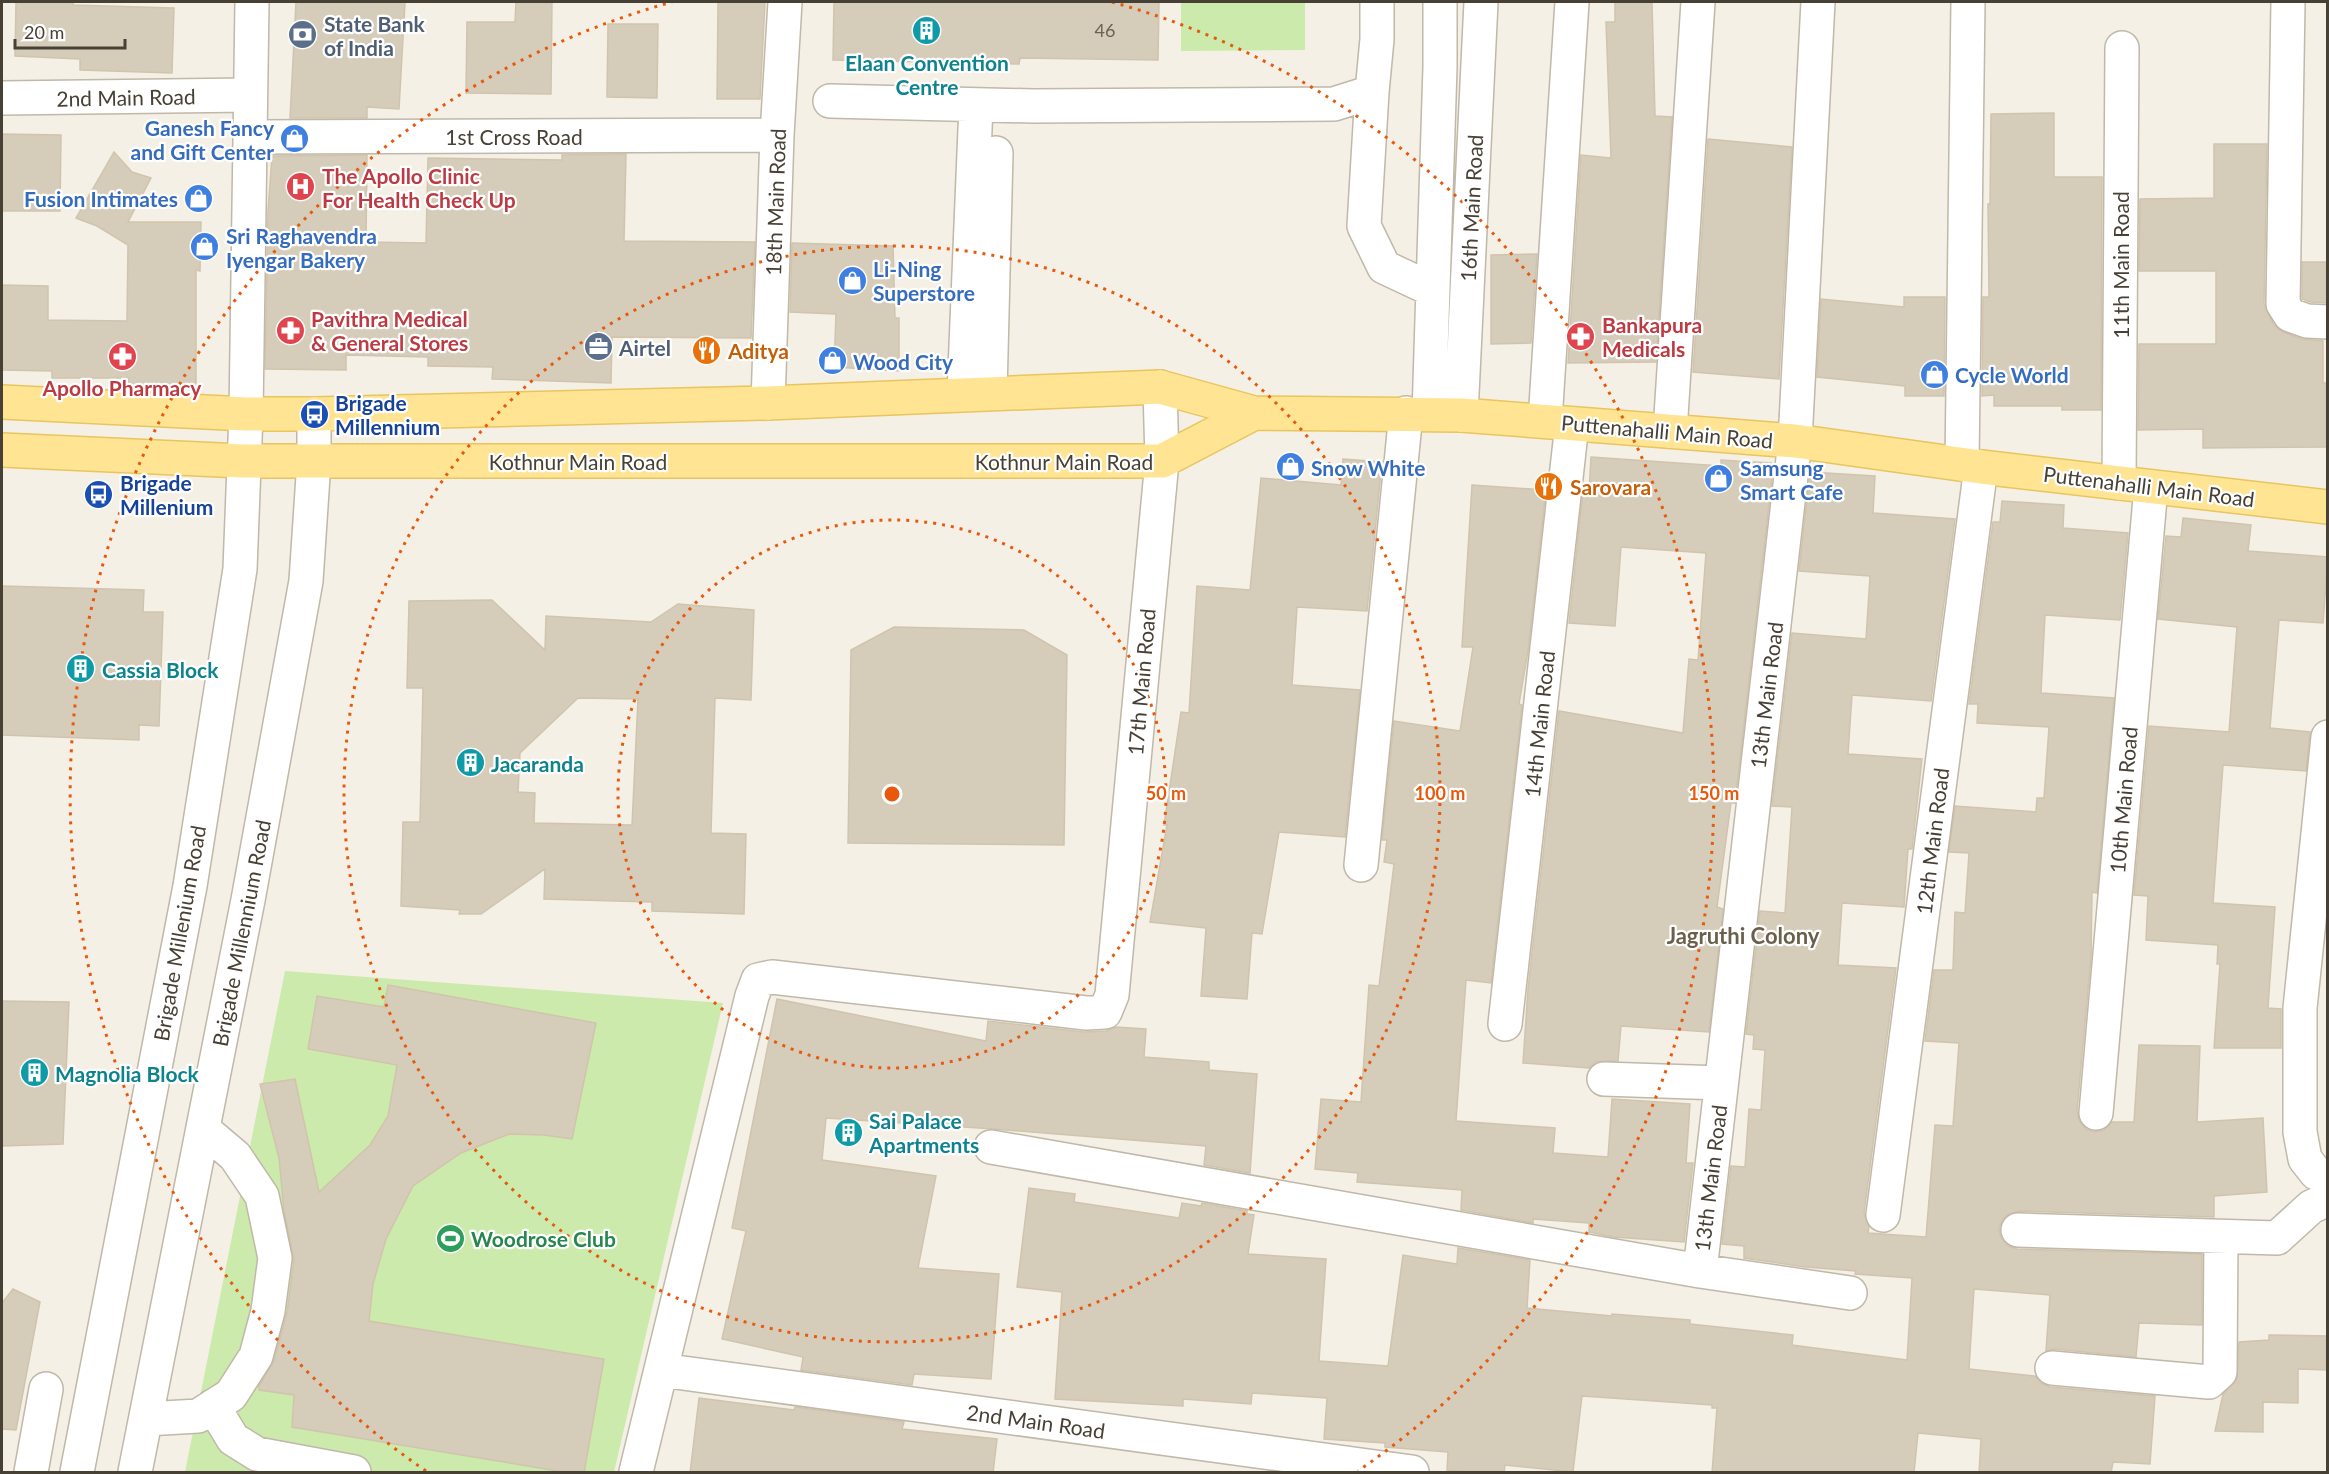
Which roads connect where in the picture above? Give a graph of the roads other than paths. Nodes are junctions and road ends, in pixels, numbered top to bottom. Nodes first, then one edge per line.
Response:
1 (252, 2) edge
2 (785, 2) edge
3 (1377, 2) edge
4 (1440, 2) edge
5 (1481, 2) edge
6 (1572, 2) edge
7 (1698, 2) edge
8 (1818, 2) edge
9 (1968, 2) edge
10 (2288, 2) edge
11 (2122, 48) dead end
12 (1372, 92) junction
13 (250, 95) junction
14 (2, 99) edge
15 (830, 101) dead end
16 (987, 106) junction
17 (777, 135) junction
18 (250, 137) junction
19 (1433, 290) junction
20 (2328, 322) edge
21 (1160, 387) junction
22 (977, 393) junction
23 (2, 402) edge
24 (768, 403) junction
25 (1254, 413) junction
26 (246, 414) junction
27 (314, 414) junction
28 (1417, 414) junction
29 (1461, 415) junction
30 (1559, 422) junction
31 (1670, 430) junction
32 (1795, 441) junction
33 (2, 450) edge
34 (242, 461) junction
35 (314, 461) junction
36 (1162, 461) junction
37 (1971, 465) junction
38 (2119, 483) junction
39 (2151, 487) junction
40 (2328, 507) edge
41 (2328, 738) edge
42 (1361, 865) dead end
43 (1505, 1024) dead end
44 (1604, 1079) dead end
45 (1721, 1083) junction
46 (2096, 1113) dead end
47 (203, 1129) junction
48 (990, 1147) dead end
49 (2328, 1177) edge
50 (2328, 1199) edge
51 (1883, 1215) dead end
52 (2018, 1230) dead end
53 (2221, 1238) junction
54 (1700, 1271) junction
55 (1851, 1293) dead end
56 (2052, 1368) dead end
57 (661, 1370) junction
58 (46, 1389) dead end
59 (213, 1406) junction
60 (146, 1419) junction
61 (31, 1473) edge
62 (77, 1473) edge
63 (135, 1473) edge
64 (354, 1473) edge
65 (636, 1473) edge
66 (1412, 1473) edge

1 - 13 street
2 - 17 street, 18th Main Road
3 - 12 street
4 - 19 street
5 - 29 street, 16th Main Road
6 - 30 street, 14th Main Road
7 - 31 street
8 - 32 street, 13th Main Road
9 - 37 street, 12th Main Road
10 - 20 street
11 - 38 street, 11th Main Road
12 - 16 street
12 - 19 street
13 - 14 street, 2nd Main Road
13 - 18 street
15 - 16 street
16 - 22 street
17 - 18 street, 1st Cross Road
17 - 24 street, 18th Main Road
18 - 26 street
19 - 28 street
21 - 22 main road
21 - 25 main road
21 - 36 street, 17th Main Road
22 - 24 main road
23 - 26 main road
24 - 27 main road
25 - 28 main road, Puttenahalli Main Road
25 - 36 main road, Kothnur Main Road
26 - 27 main road
26 - 34 street, Brigade Millenium Road
27 - 35 street, Brigade Millennium Road
28 - 29 main road, Puttenahalli Main Road
28 - 42 street
29 - 30 main road, Puttenahalli Main Road
30 - 31 main road, Puttenahalli Main Road
30 - 43 street, 14th Main Road
31 - 32 main road, Puttenahalli Main Road
32 - 37 main road, Puttenahalli Main Road
32 - 45 street, 13th Main Road
33 - 34 main road, Kothnur Main Road
34 - 35 main road, Kothnur Main Road
34 - 62 street, Brigade Millenium Road
35 - 36 main road, Kothnur Main Road
35 - 47 street, Brigade Millennium Road
36 - 57 street, 17th Main Road
37 - 38 main road, Puttenahalli Main Road
37 - 51 street, 12th Main Road
38 - 39 main road, Puttenahalli Main Road
39 - 40 main road, Puttenahalli Main Road
39 - 46 street, 10th Main Road
41 - 49 street
44 - 45 street
45 - 54 street, 13th Main Road
47 - 59 street
47 - 60 street, Brigade Millennium Road
48 - 54 street
50 - 53 street
52 - 53 street
53 - 56 street
54 - 55 street
57 - 65 street
57 - 66 street, 2nd Main Road
58 - 61 street
59 - 60 street
59 - 64 street
60 - 63 street, Brigade Millennium Road

